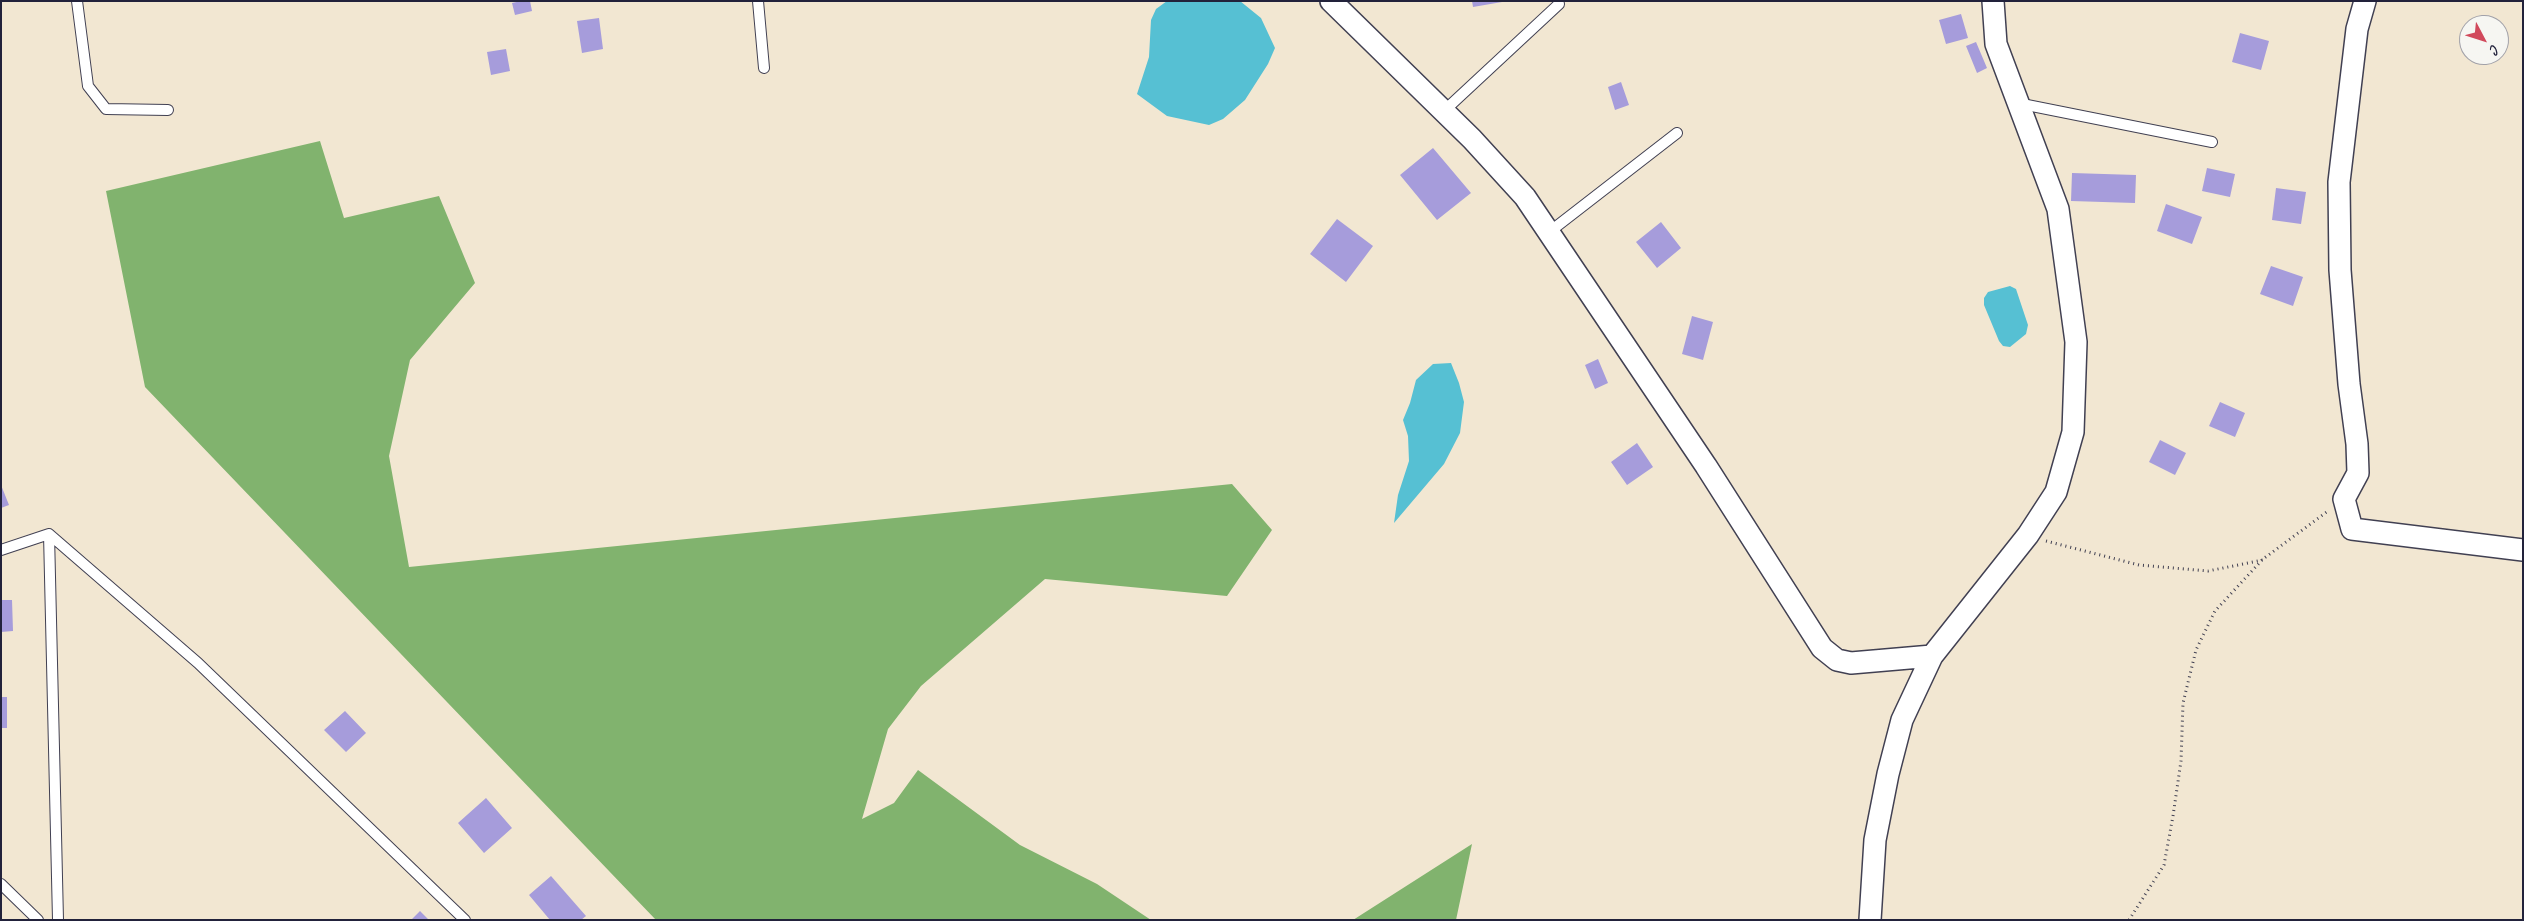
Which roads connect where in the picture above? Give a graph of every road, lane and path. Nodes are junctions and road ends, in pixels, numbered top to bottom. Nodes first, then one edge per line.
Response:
1 (78, 1) edge
2 (758, 1) edge
3 (1331, 1) edge
4 (1993, 1) edge
5 (2365, 1) edge
6 (1559, 4) dead end
7 (764, 68) dead end
8 (2017, 103) junction
9 (168, 110) dead end
10 (1444, 111) junction
11 (1677, 133) dead end
12 (2212, 142) dead end
13 (1548, 233) junction
14 (2344, 499) junction
15 (49, 534) junction
16 (2028, 535) junction
17 (1, 550) edge
18 (2523, 550) edge
19 (2263, 559) junction
20 (1932, 656) junction
21 (1, 884) edge
22 (38, 920) edge
23 (58, 920) edge
24 (465, 920) edge
25 (1870, 920) edge
26 (2130, 920) edge

1 - 9 lane
2 - 7 lane
3 - 10 street
4 - 8 street
5 - 14 street
6 - 10 lane
8 - 12 lane
8 - 16 street
10 - 13 street
11 - 13 lane
13 - 20 street
14 - 18 street
14 - 19 path
15 - 17 lane
15 - 23 lane
15 - 24 lane
16 - 19 path
16 - 20 street
19 - 26 path
20 - 25 street
21 - 22 lane

